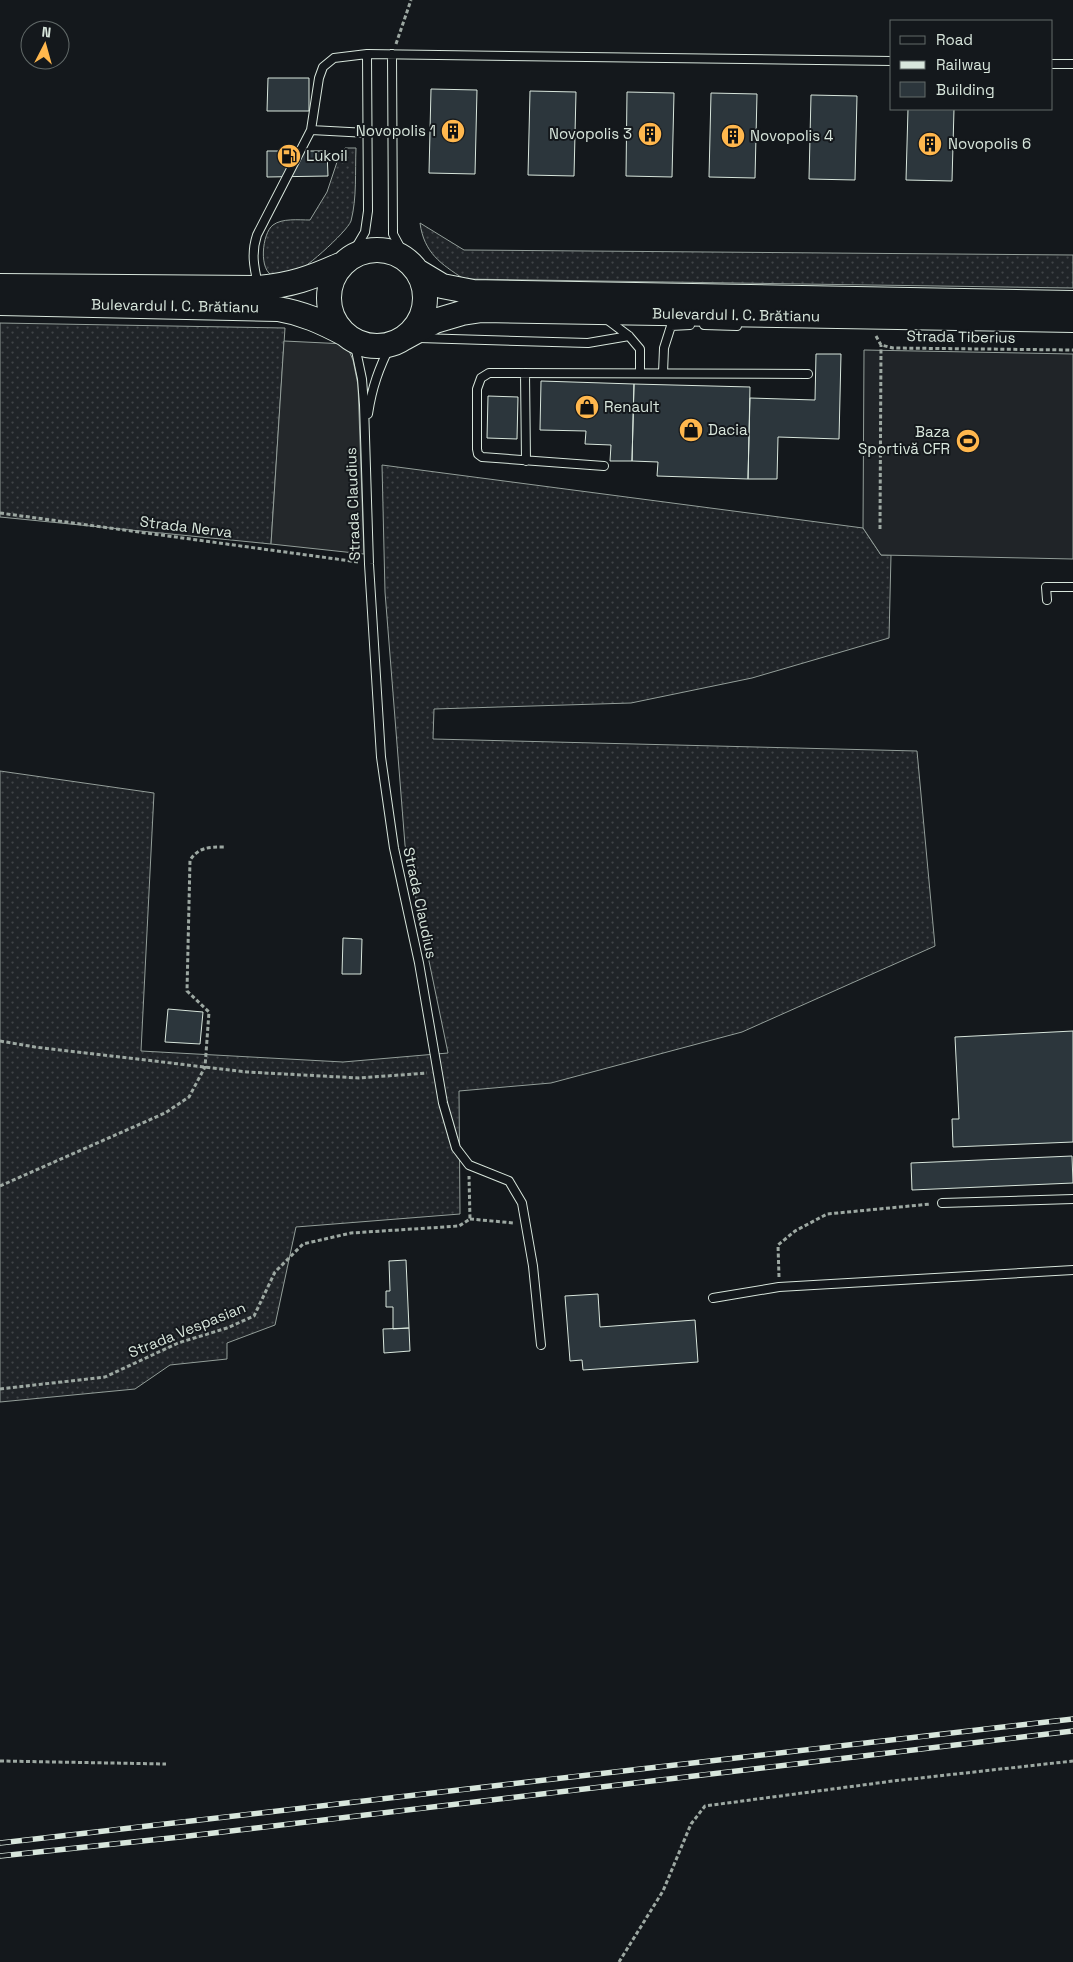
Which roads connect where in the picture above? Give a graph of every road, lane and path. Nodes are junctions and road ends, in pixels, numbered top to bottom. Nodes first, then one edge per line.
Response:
1 (411, 0) edge
2 (367, 54) junction
3 (392, 54) junction
4 (890, 61) edge
5 (1053, 64) edge
6 (1073, 64) edge
7 (310, 130) junction
8 (368, 133) junction
9 (346, 261) junction
10 (412, 266) junction
11 (0, 286) edge
12 (259, 288) junction
13 (0, 303) edge
14 (1073, 303) edge
15 (598, 312) junction
16 (867, 317) junction
17 (1073, 320) edge
18 (791, 324) dead end
19 (747, 326) dead end
20 (629, 336) junction
21 (349, 338) junction
22 (398, 341) junction
23 (881, 345) junction
24 (1073, 350) edge
25 (525, 373) junction
26 (663, 373) junction
27 (640, 374) junction
28 (808, 374) dead end
29 (365, 428) junction
30 (526, 462) junction
31 (604, 466) dead end
32 (0, 513) edge
33 (880, 529) dead end
34 (369, 564) junction
35 (1073, 587) edge
36 (1047, 600) dead end
37 (224, 847) dead end
38 (0, 1041) edge
39 (205, 1067) junction
40 (438, 1072) junction
41 (469, 1165) junction
42 (0, 1186) edge
43 (1073, 1198) edge
44 (942, 1203) joint
45 (470, 1219) junction
46 (526, 1225) junction
47 (1073, 1270) edge
48 (779, 1287) junction
49 (713, 1298) dead end
50 (541, 1346) dead end
51 (0, 1389) edge
52 (0, 1761) edge
53 (1073, 1761) edge
54 (166, 1764) dead end
55 (619, 1962) edge

1 - 3 path
2 - 3 lane
2 - 7 lane
2 - 8 lane
3 - 4 lane
3 - 10 lane
5 - 6 lane
7 - 8 lane
7 - 12 lane
8 - 9 lane
9 - 10 main road
9 - 12 main road, Bulevardul I. C. Brătianu
9 - 21 main road
10 - 14 main road, Bulevardul I. C. Brătianu
10 - 22 main road
11 - 12 main road, Bulevardul I. C. Brătianu
13 - 21 main road, Bulevardul I. C. Brătianu
15 - 16 main road, Bulevardul I. C. Brătianu
15 - 20 lane
15 - 22 main road, Bulevardul I. C. Brătianu
16 - 17 main road, Bulevardul I. C. Brătianu
16 - 18 lane
16 - 23 path
19 - 26 lane
20 - 22 lane
20 - 27 lane
21 - 22 main road
21 - 29 lane, Strada Claudius
22 - 29 lane, Strada Claudius
23 - 24 path, Strada Tiberius
23 - 33 path
25 - 27 lane
25 - 30 lane
25 - 30 lane
26 - 27 lane
26 - 28 lane
29 - 34 lane, Strada Claudius
30 - 31 lane
32 - 34 path, Strada Nerva
34 - 40 lane, Strada Claudius
35 - 36 lane
37 - 39 path
38 - 39 path
39 - 40 path
39 - 42 path
40 - 41 lane, Strada Claudius
41 - 45 path
41 - 46 lane
43 - 44 lane
44 - 48 path
45 - 46 path
45 - 51 path, Strada Vespasian
46 - 50 lane
47 - 48 lane
48 - 49 lane
52 - 54 path
53 - 55 path

